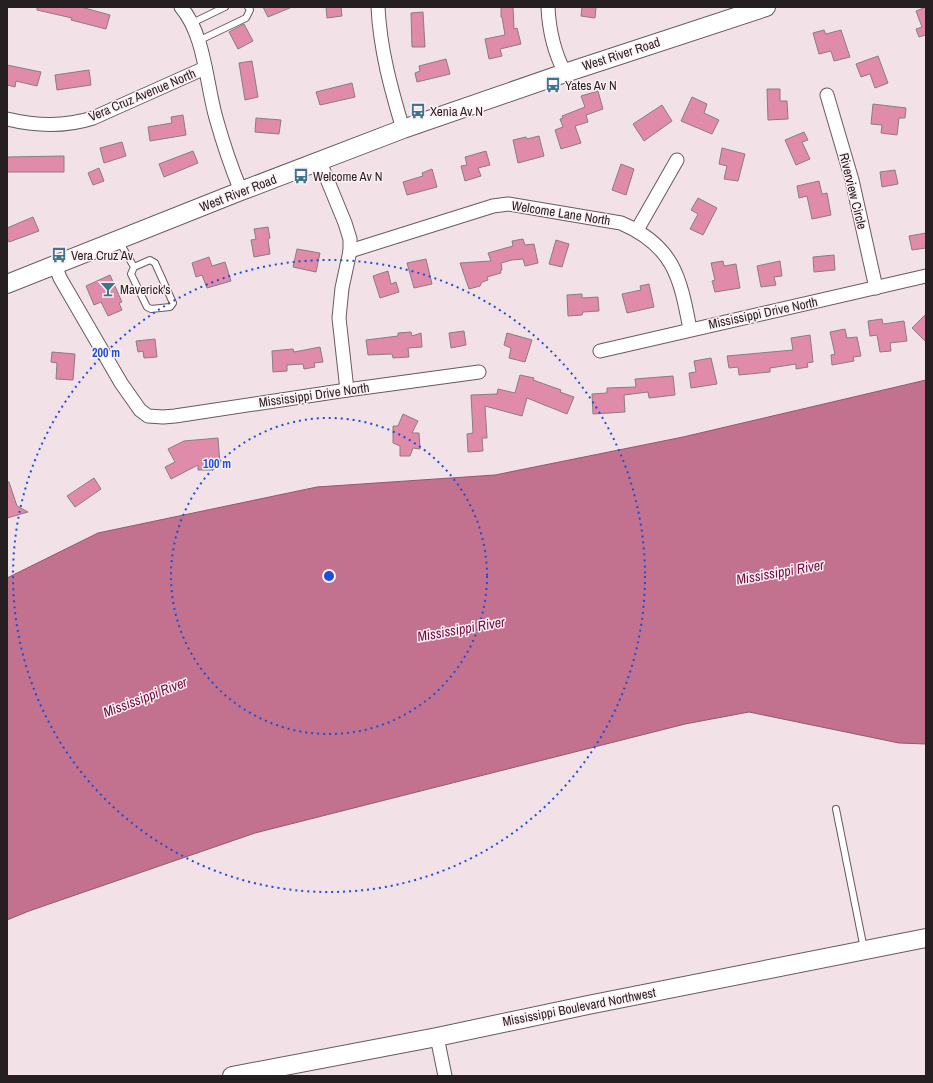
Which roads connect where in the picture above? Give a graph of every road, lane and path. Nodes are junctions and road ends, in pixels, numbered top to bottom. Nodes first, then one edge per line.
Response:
1 (181, 7) edge
2 (225, 7) edge
3 (248, 7) edge
4 (378, 7) edge
5 (548, 7) edge
6 (766, 7) edge
7 (192, 23) junction
8 (198, 41) junction
9 (205, 68) junction
10 (565, 73) junction
11 (827, 95) dead end
12 (7, 119) edge
13 (403, 129) junction
14 (677, 160) dead end
15 (320, 162) junction
16 (241, 191) junction
17 (637, 230) junction
18 (118, 240) junction
19 (350, 251) junction
20 (55, 265) junction
21 (134, 267) junction
22 (926, 276) edge
23 (7, 284) edge
24 (876, 288) junction
25 (690, 329) junction
26 (600, 351) dead end
27 (479, 372) dead end
28 (347, 390) junction
29 (836, 810) dead end
30 (926, 938) edge
31 (865, 951) junction
32 (437, 1037) junction
33 (232, 1076) edge
34 (445, 1076) edge

1 - 7 street
2 - 7 lane
3 - 8 lane
4 - 13 street
5 - 10 street
6 - 10 main road, West River Road
7 - 8 street
8 - 9 street
9 - 12 street, Vera Cruz Avenue North
9 - 16 street
10 - 13 main road, West River Road
11 - 24 street, Riverview Circle
13 - 15 main road, West River Road
14 - 17 street
15 - 16 main road, West River Road
15 - 19 street
16 - 18 main road, West River Road
17 - 19 street, Welcome Lane North
17 - 25 street, Welcome Lane North
18 - 20 main road, West River Road
18 - 21 lane
19 - 28 street
20 - 23 main road, West River Road
20 - 28 street, Mississippi Drive North
21 - 21 lane
22 - 24 street, Mississippi Drive North
24 - 25 street, Mississippi Drive North
25 - 26 street, Mississippi Drive North
27 - 28 street, Mississippi Drive North
29 - 31 lane
30 - 31 main road, Mississippi Boulevard Northwest
31 - 32 main road, Mississippi Boulevard Northwest
32 - 33 main road, Mississippi Boulevard Northwest
32 - 34 street

